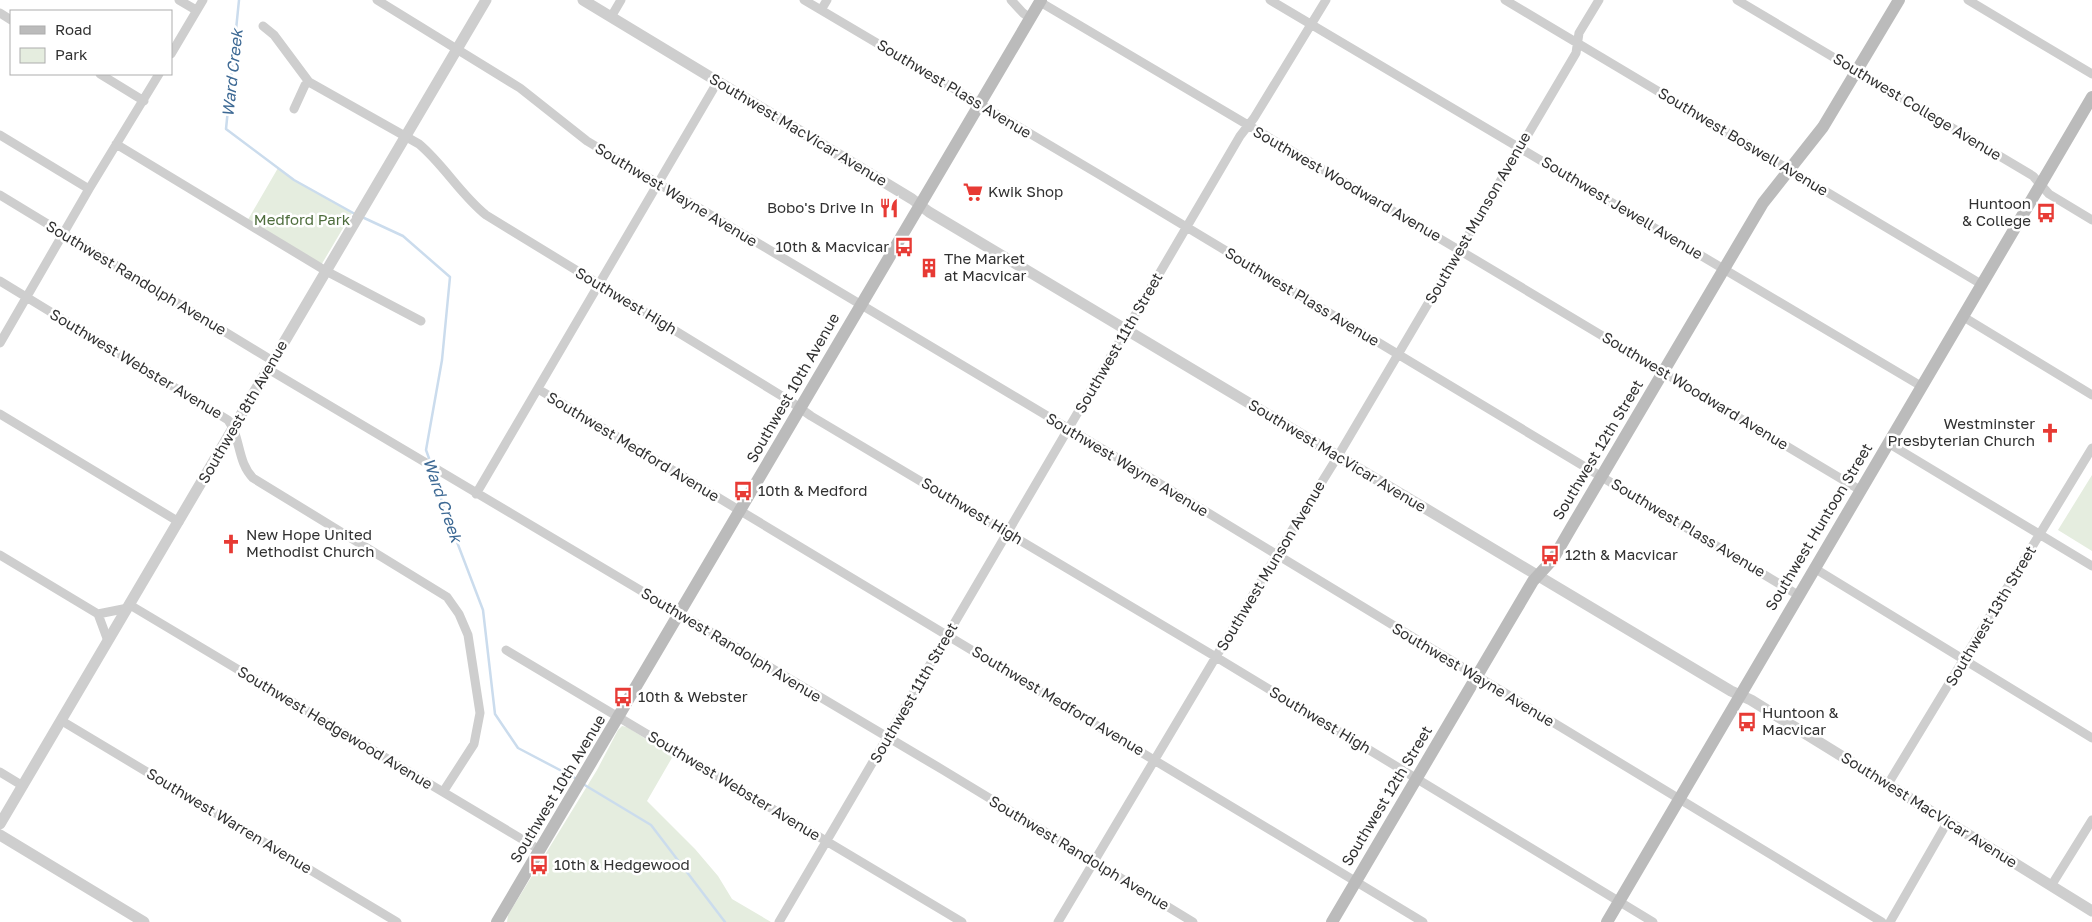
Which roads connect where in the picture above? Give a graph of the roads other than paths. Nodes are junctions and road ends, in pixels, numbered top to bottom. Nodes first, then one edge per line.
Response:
1 (179, 0) edge
2 (202, 0) edge
3 (377, 0) edge
4 (486, 0) edge
5 (583, 0) edge
6 (621, 0) edge
7 (804, 0) edge
8 (826, 0) edge
9 (1011, 0) edge
10 (1270, 0) edge
11 (1326, 0) edge
12 (1505, 0) edge
13 (1599, 0) edge
14 (1737, 0) edge
15 (1899, 0) edge
16 (1968, 0) edge
17 (1040, 1) edge
18 (196, 10) junction
19 (821, 10) junction
20 (611, 17) junction
21 (1030, 18) junction
22 (1312, 23) junction
23 (263, 26) dead end
24 (1577, 43) junction
25 (457, 49) junction
26 (172, 52) edge
27 (1857, 72) junction
28 (2092, 74) edge
29 (102, 75) edge
30 (159, 75) edge
31 (718, 81) junction
32 (308, 82) junction
33 (2092, 97) edge
34 (144, 101) junction
35 (979, 104) junction
36 (294, 109) dead end
37 (1248, 126) junction
38 (0, 136) edge
39 (406, 136) junction
40 (116, 144) junction
41 (1519, 147) junction
42 (1790, 170) junction
43 (658, 184) junction
44 (2040, 184) junction
45 (89, 189) junction
46 (0, 195) edge
47 (920, 205) junction
48 (2092, 220) edge
49 (1187, 228) junction
50 (63, 234) junction
51 (1459, 250) junction
52 (1724, 269) junction
53 (326, 271) junction
54 (0, 281) edge
55 (1981, 284) junction
56 (598, 285) junction
57 (26, 297) junction
58 (860, 306) junction
59 (1962, 316) junction
60 (421, 321) dead end
61 (1126, 330) junction
62 (0, 343) edge
63 (1398, 354) junction
64 (271, 365) junction
65 (1663, 372) junction
66 (1921, 386) junction
67 (538, 389) junction
68 (2092, 395) edge
69 (801, 408) junction
70 (0, 414) edge
71 (233, 429) junction
72 (1069, 430) junction
73 (1888, 443) junction
74 (2092, 448) edge
75 (1338, 456) junction
76 (1602, 476) junction
77 (1860, 490) junction
78 (476, 494) junction
79 (740, 511) junction
80 (179, 522) junction
81 (1008, 533) junction
82 (2040, 535) junction
83 (0, 555) edge
84 (1276, 556) junction
85 (2092, 566) edge
86 (1814, 568) junction
87 (1538, 576) junction
88 (1798, 594) junction
89 (129, 607) junction
90 (98, 614) junction
91 (679, 615) junction
92 (948, 634) junction
93 (108, 641) junction
94 (506, 650) dead end
95 (1216, 657) junction
96 (1964, 660) junction
97 (1477, 676) junction
98 (1740, 695) junction
99 (619, 718) junction
100 (62, 721) junction
101 (888, 738) junction
102 (2092, 738) edge
103 (1155, 759) junction
104 (0, 772) edge
105 (1416, 778) junction
106 (1888, 784) junction
107 (23, 786) junction
108 (443, 792) junction
109 (1679, 799) junction
110 (2092, 820) edge
111 (1948, 821) junction
112 (0, 824) edge
113 (0, 834) edge
114 (827, 841) junction
115 (540, 850) junction
116 (1094, 862) junction
117 (1355, 881) junction
118 (2051, 886) junction
119 (1619, 901) junction
120 (2092, 911) edge
121 (144, 922) edge
122 (397, 922) edge
123 (497, 922) edge
124 (779, 922) edge
125 (962, 922) edge
126 (1058, 922) edge
127 (1193, 922) edge
128 (1332, 922) edge
129 (1423, 922) edge
130 (1607, 922) edge
131 (1652, 922) edge
132 (1882, 922) edge
133 (1890, 922) edge

1 - 18 street
2 - 18 street
3 - 25 street, Southwest Wayne Avenue
4 - 25 street, Southwest 8th Avenue
5 - 20 street, Southwest MacVicar Avenue
6 - 20 street
7 - 19 street, Southwest Plass Avenue
8 - 19 street
9 - 21 street
10 - 22 street, Southwest Jewell Avenue
11 - 22 street, Southwest 11th Street
12 - 24 street, Southwest Boswell Avenue
13 - 24 street, Southwest Munson Avenue
14 - 27 street, Southwest College Avenue
15 - 27 main road, Southwest 12th Street
16 - 28 street
17 - 21 main road, Southwest 10th Avenue
17 - 37 street, Southwest Woodward Avenue
18 - 26 street
19 - 35 street, Southwest Plass Avenue
20 - 31 street, Southwest MacVicar Avenue
21 - 35 main road, Southwest 10th Avenue
22 - 37 street, Southwest 11th Street
22 - 41 street, Southwest Jewell Avenue
23 - 32 street
24 - 41 street, Southwest Munson Avenue
24 - 42 street, Southwest Boswell Avenue
25 - 39 street, Southwest 8th Avenue
25 - 43 street, Southwest Wayne Avenue
27 - 42 main road, Southwest 12th Street
27 - 44 street, Southwest College Avenue
29 - 34 street
30 - 34 street
31 - 43 street
31 - 47 street, Southwest MacVicar Avenue
32 - 36 street
32 - 39 street, Southwest High
33 - 44 main road, Southwest Huntoon Street
34 - 40 street
35 - 47 main road, Southwest 10th Avenue
35 - 49 street, Southwest Plass Avenue
37 - 49 street, Southwest 11th Street
37 - 51 street, Southwest Woodward Avenue
38 - 45 street
39 - 53 street, Southwest 8th Avenue
39 - 56 street, Southwest High
40 - 45 street
40 - 53 street
41 - 51 street, Southwest Munson Avenue
41 - 52 street, Southwest Jewell Avenue
42 - 52 main road, Southwest 12th Street
42 - 55 street, Southwest Boswell Avenue
43 - 56 street
43 - 58 street, Southwest Wayne Avenue
44 - 48 street, Southwest College Avenue
44 - 55 main road, Southwest Huntoon Street
45 - 50 street
46 - 50 street, Southwest Randolph Avenue
47 - 58 main road, Southwest 10th Avenue
47 - 61 street, Southwest MacVicar Avenue
49 - 61 street, Southwest 11th Street
49 - 63 street, Southwest Plass Avenue
50 - 57 street
50 - 64 street, Southwest Randolph Avenue
51 - 63 street, Southwest Munson Avenue
51 - 65 street, Southwest Woodward Avenue
52 - 65 main road, Southwest 12th Street
52 - 66 street, Southwest Jewell Avenue
53 - 60 street
53 - 64 street, Southwest 8th Avenue
54 - 57 street, Southwest Webster Avenue
55 - 59 main road, Southwest Huntoon Street
56 - 67 street
56 - 69 street, Southwest High
57 - 62 street
57 - 71 street, Southwest Webster Avenue
58 - 69 main road, Southwest 10th Avenue
58 - 72 street, Southwest Wayne Avenue
59 - 66 main road, Southwest Huntoon Street
59 - 68 street
61 - 72 street, Southwest 11th Street
61 - 75 street, Southwest MacVicar Avenue
63 - 75 street, Southwest Munson Avenue
63 - 76 street, Southwest Plass Avenue
64 - 71 street, Southwest 8th Avenue
64 - 78 street, Southwest Randolph Avenue
65 - 76 main road, Southwest 12th Street
65 - 77 street, Southwest Woodward Avenue
66 - 73 main road, Southwest Huntoon Street
67 - 78 street
67 - 79 street, Southwest Medford Avenue
69 - 79 main road, Southwest 10th Avenue
69 - 81 street, Southwest High
70 - 80 street
71 - 80 street, Southwest 8th Avenue
71 - 108 street, Southwest Webster Avenue
72 - 81 street, Southwest 11th Street
72 - 84 street, Southwest Wayne Avenue
73 - 77 main road, Southwest Huntoon Street
73 - 82 street
74 - 82 street, Southwest 13th Street
75 - 84 street, Southwest Munson Avenue
75 - 87 street, Southwest MacVicar Avenue
76 - 87 main road, Southwest 12th Street
76 - 88 street, Southwest Plass Avenue
77 - 86 main road, Southwest Huntoon Street
78 - 91 street, Southwest Randolph Avenue
79 - 91 main road, Southwest 10th Avenue
79 - 92 street, Southwest Medford Avenue
80 - 89 street, Southwest 8th Avenue
81 - 92 street, Southwest 11th Street
81 - 95 street, Southwest High
82 - 85 street
82 - 96 street, Southwest 13th Street
83 - 90 street
84 - 95 street, Southwest Munson Avenue
84 - 97 street, Southwest Wayne Avenue
86 - 88 main road, Southwest Huntoon Street
86 - 96 street
87 - 97 main road, Southwest 12th Street
87 - 98 street, Southwest MacVicar Avenue
88 - 98 main road, Southwest Huntoon Street
89 - 90 street
89 - 93 street, Southwest 8th Avenue
89 - 108 street, Southwest Hedgewood Avenue
90 - 93 street
91 - 99 main road, Southwest 10th Avenue
91 - 101 street, Southwest Randolph Avenue
92 - 101 street, Southwest 11th Street
92 - 103 street, Southwest Medford Avenue
93 - 100 street, Southwest 8th Avenue
94 - 99 street, Southwest Webster Avenue
95 - 103 street, Southwest Munson Avenue
95 - 105 street, Southwest High
96 - 102 street
96 - 106 street, Southwest 13th Street
97 - 105 main road, Southwest 12th Street
97 - 109 street, Southwest Wayne Avenue
98 - 106 street, Southwest MacVicar Avenue
98 - 109 main road, Southwest Huntoon Street
99 - 114 street, Southwest Webster Avenue
99 - 115 main road, Southwest 10th Avenue
100 - 107 street, Southwest 8th Avenue
100 - 122 street, Southwest Warren Avenue
101 - 114 street, Southwest 11th Street
101 - 116 street, Southwest Randolph Avenue
103 - 116 street, Southwest Munson Avenue
103 - 117 street, Southwest Medford Avenue
104 - 107 street
105 - 117 main road, Southwest 12th Street
105 - 119 street, Southwest High
106 - 111 street, Southwest MacVicar Avenue
107 - 112 street, Southwest 8th Avenue
108 - 115 street, Southwest Hedgewood Avenue
109 - 119 main road, Southwest Huntoon Street
109 - 132 street, Southwest Wayne Avenue
110 - 118 street
111 - 118 street, Southwest MacVicar Avenue
111 - 133 street
113 - 121 street
114 - 124 street, Southwest 11th Street
114 - 125 street, Southwest Webster Avenue
115 - 123 main road, Southwest 10th Avenue
116 - 126 street, Southwest Munson Avenue
116 - 127 street, Southwest Randolph Avenue
117 - 128 main road, Southwest 12th Street
117 - 129 street, Southwest Medford Avenue
118 - 120 street, Southwest MacVicar Avenue
119 - 130 main road, Southwest Huntoon Street
119 - 131 street, Southwest High

